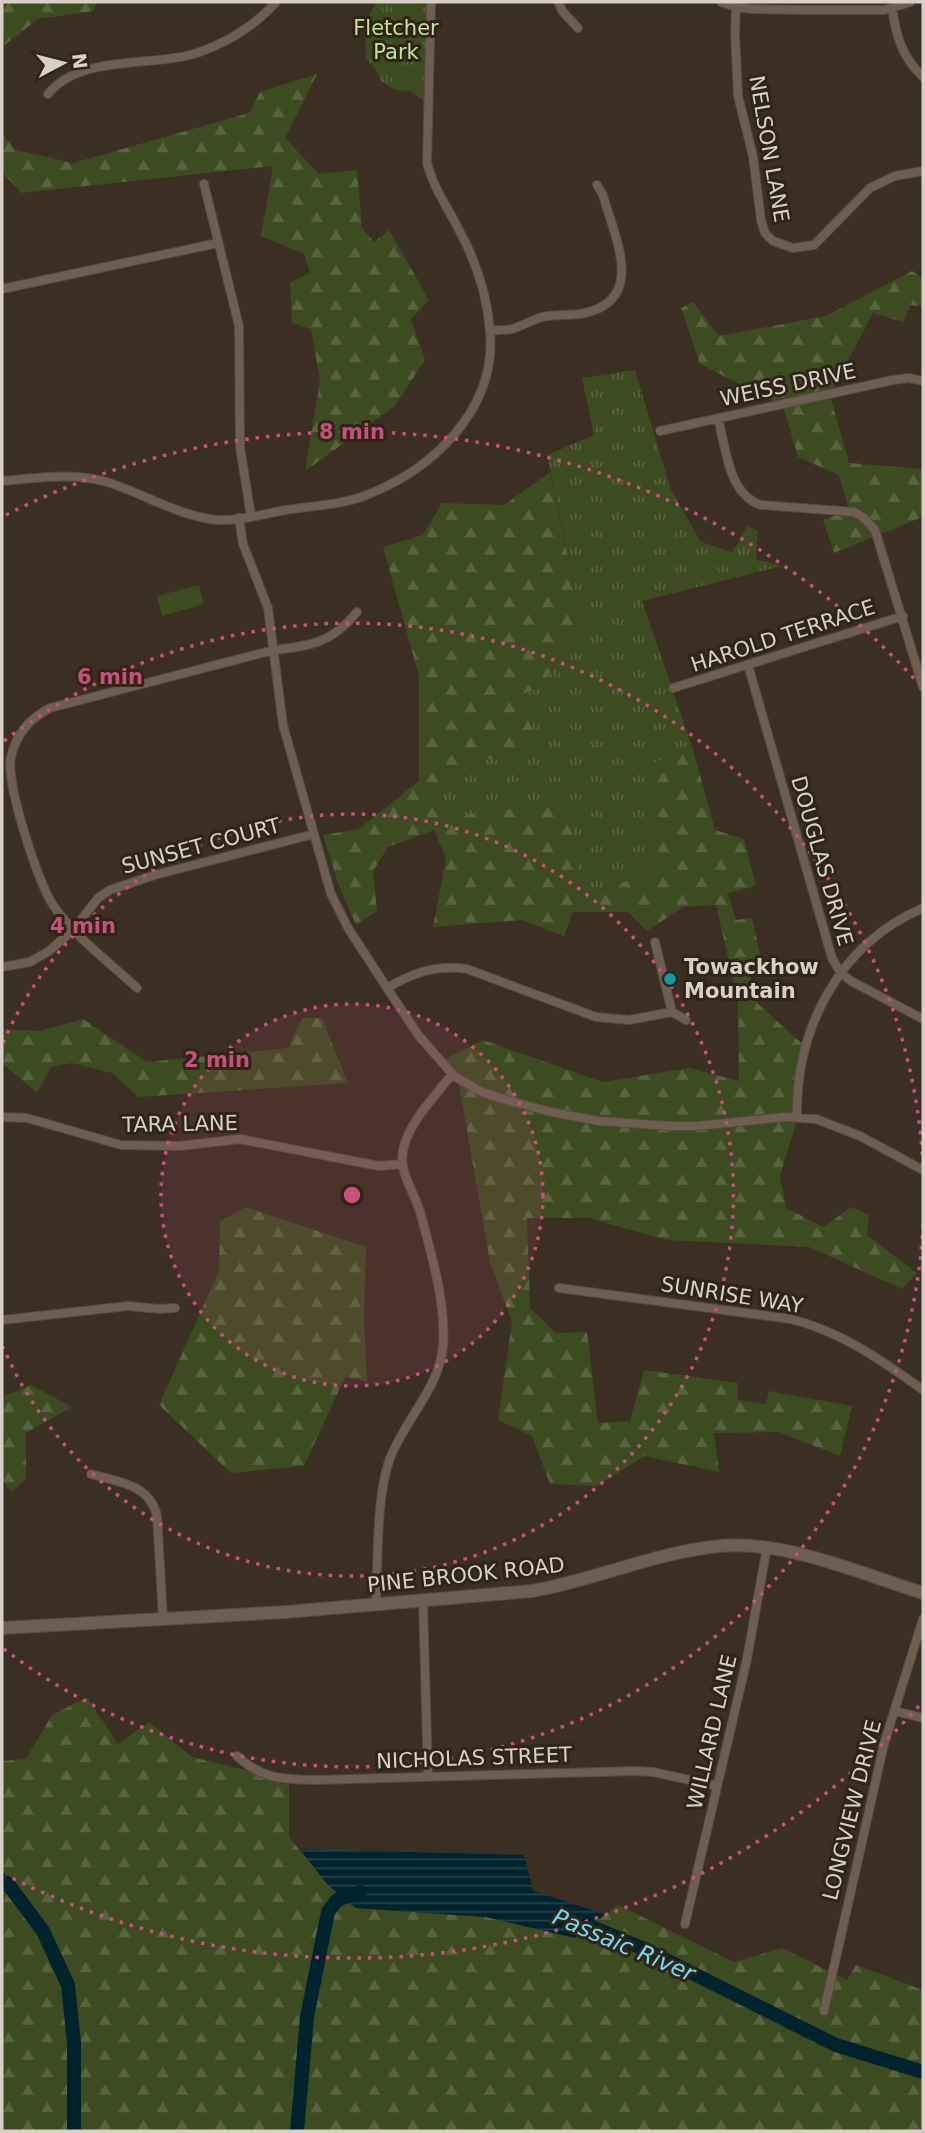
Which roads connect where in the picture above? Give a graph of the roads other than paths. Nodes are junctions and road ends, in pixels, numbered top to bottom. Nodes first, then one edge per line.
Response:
1 (276, 2) edge
2 (431, 2) edge
3 (558, 2) edge
4 (721, 2) edge
5 (910, 2) edge
6 (736, 7) junction
7 (892, 8) junction
8 (578, 29) dead end
9 (923, 76) edge
10 (48, 94) dead end
11 (923, 171) edge
12 (204, 184) dead end
13 (597, 185) dead end
14 (218, 243) junction
15 (2, 289) edge
16 (490, 331) junction
17 (923, 382) edge
18 (719, 418) junction
19 (660, 431) dead end
20 (2, 481) edge
21 (251, 516) junction
22 (239, 518) junction
23 (357, 612) dead end
24 (902, 616) junction
25 (274, 650) junction
26 (748, 665) junction
27 (923, 687) edge
28 (673, 688) dead end
29 (313, 834) junction
30 (923, 908) edge
31 (74, 929) junction
32 (655, 942) dead end
33 (2, 967) edge
34 (840, 972) junction
35 (137, 988) dead end
36 (387, 988) junction
37 (672, 1012) junction
38 (923, 1019) edge
39 (686, 1020) dead end
40 (452, 1074) junction
41 (797, 1116) junction
42 (2, 1117) edge
43 (402, 1164) junction
44 (923, 1170) edge
45 (559, 1288) dead end
46 (175, 1308) dead end
47 (2, 1320) edge
48 (923, 1390) edge
49 (91, 1474) dead end
50 (767, 1547) junction
51 (923, 1593) edge
52 (423, 1601) junction
53 (376, 1605) junction
54 (163, 1618) junction
55 (923, 1619) edge
56 (2, 1628) edge
57 (895, 1711) junction
58 (923, 1718) edge
59 (237, 1756) dead end
60 (428, 1777) junction
61 (717, 1786) junction
62 (685, 1924) dead end
63 (824, 2011) dead end

1 - 10 street
2 - 16 street
3 - 8 street
4 - 6 street
5 - 7 street
6 - 7 street
6 - 11 street, NELSON LANE
7 - 9 street
12 - 14 street
13 - 16 street
14 - 15 street
14 - 21 street
16 - 21 street
17 - 18 street, WEISS DRIVE
18 - 19 street, WEISS DRIVE
18 - 24 street
20 - 22 street
21 - 22 street
22 - 25 street
23 - 25 street
24 - 26 street, HAROLD TERRACE
24 - 27 street
25 - 29 street
25 - 31 street
26 - 28 street, HAROLD TERRACE
26 - 34 street, DOUGLAS DRIVE
29 - 31 street, SUNSET COURT
29 - 36 street
30 - 34 street
31 - 33 street, SUNSET COURT
31 - 35 street
32 - 37 street
34 - 38 street, DOUGLAS DRIVE
34 - 41 street
36 - 37 street
36 - 40 street
37 - 39 street
40 - 41 street
40 - 43 street
41 - 44 street
42 - 43 street, TARA LANE
43 - 53 street
45 - 48 street, SUNRISE WAY
46 - 47 street
49 - 54 street
50 - 51 street, PINE BROOK ROAD
50 - 52 street, PINE BROOK ROAD
50 - 61 street, WILLARD LANE
52 - 53 street, PINE BROOK ROAD
52 - 60 street
53 - 54 street, PINE BROOK ROAD
54 - 56 street, PINE BROOK ROAD
55 - 57 street, LONGVIEW DRIVE
57 - 58 street
57 - 63 street, LONGVIEW DRIVE
59 - 60 street, NICHOLAS STREET
60 - 61 street, NICHOLAS STREET
61 - 62 street, WILLARD LANE

